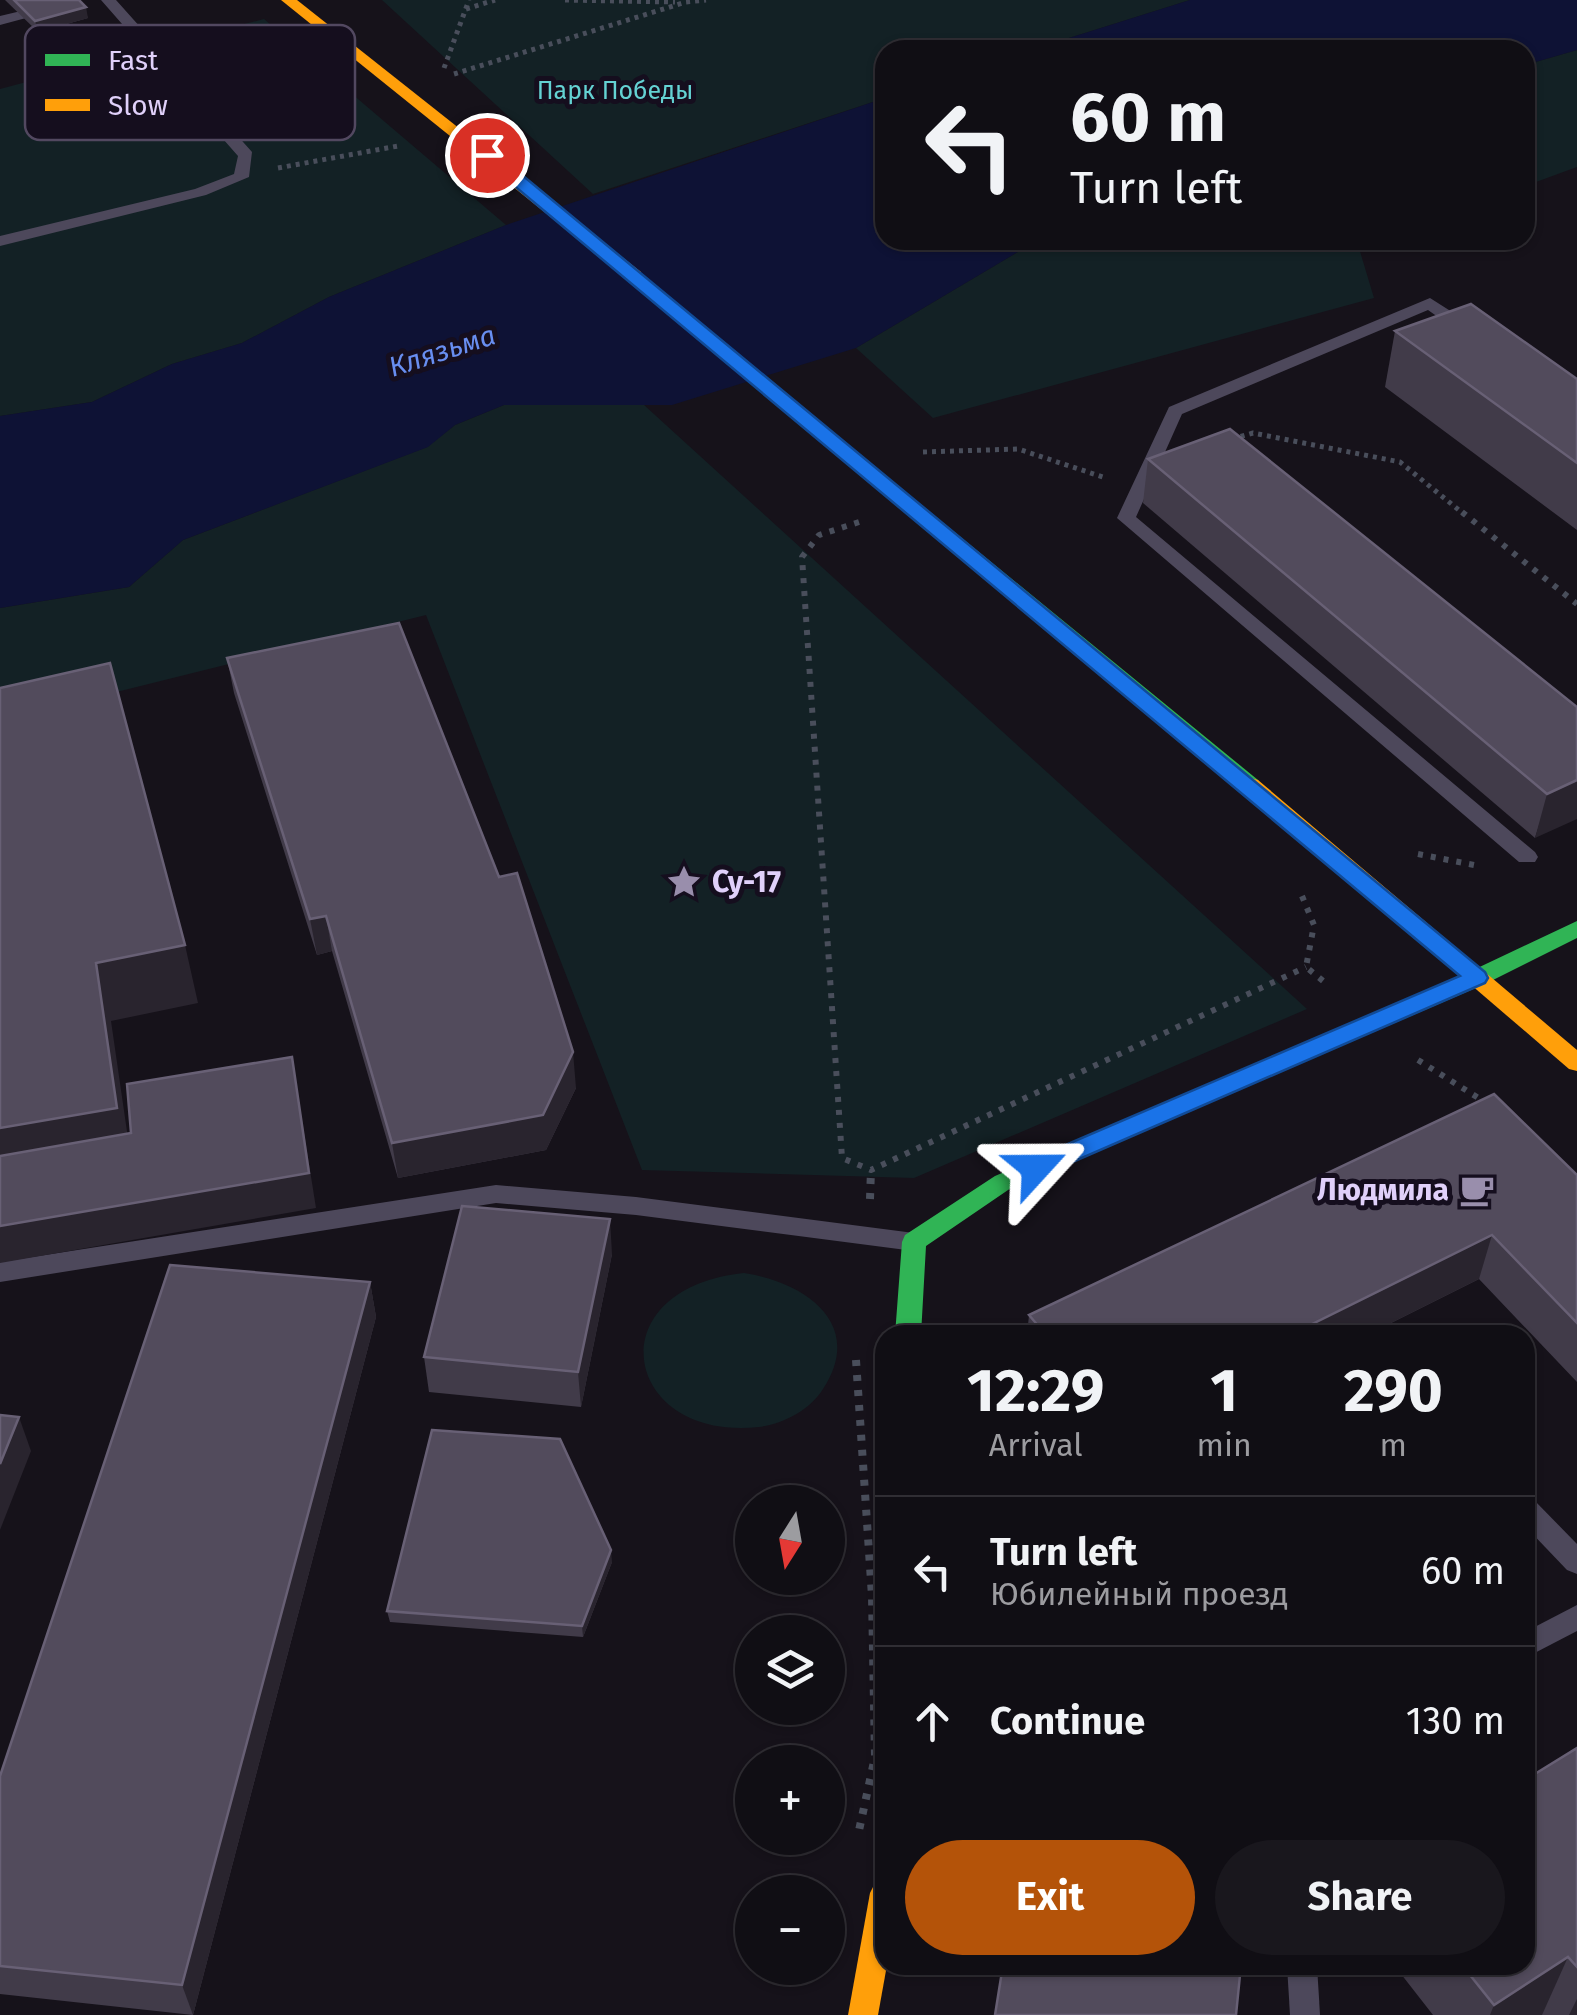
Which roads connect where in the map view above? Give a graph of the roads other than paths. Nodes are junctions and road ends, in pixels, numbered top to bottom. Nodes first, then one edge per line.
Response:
1 (108, 0) edge
2 (288, 0) edge
3 (308, 0) edge
4 (21, 15) edge
5 (0, 22) edge
6 (130, 25) edge
7 (320, 25) joint
8 (355, 52) edge
9 (233, 140) edge
10 (0, 240) edge
11 (1489, 345) edge
12 (1527, 857) dead end
13 (1577, 929) edge
14 (1477, 978) junction
15 (1577, 1064) edge
16 (914, 1242) junction
17 (0, 1272) edge
18 (909, 1325) edge
19 (1535, 1518) edge
20 (1577, 1562) edge
21 (1577, 1617) edge
22 (1535, 1640) edge
23 (875, 1946) edge
24 (1303, 1975) edge
25 (862, 2015) edge
26 (1305, 2015) edge

1 - 6 lane
2 - 7 main road
3 - 7 main road
4 - 5 lane
8 - 14 main road
9 - 10 lane
11 - 12 lane
13 - 14 main road
14 - 15 main road
14 - 16 main road
16 - 17 lane
16 - 18 main road
19 - 20 lane
21 - 22 lane
23 - 25 main road
24 - 26 lane

